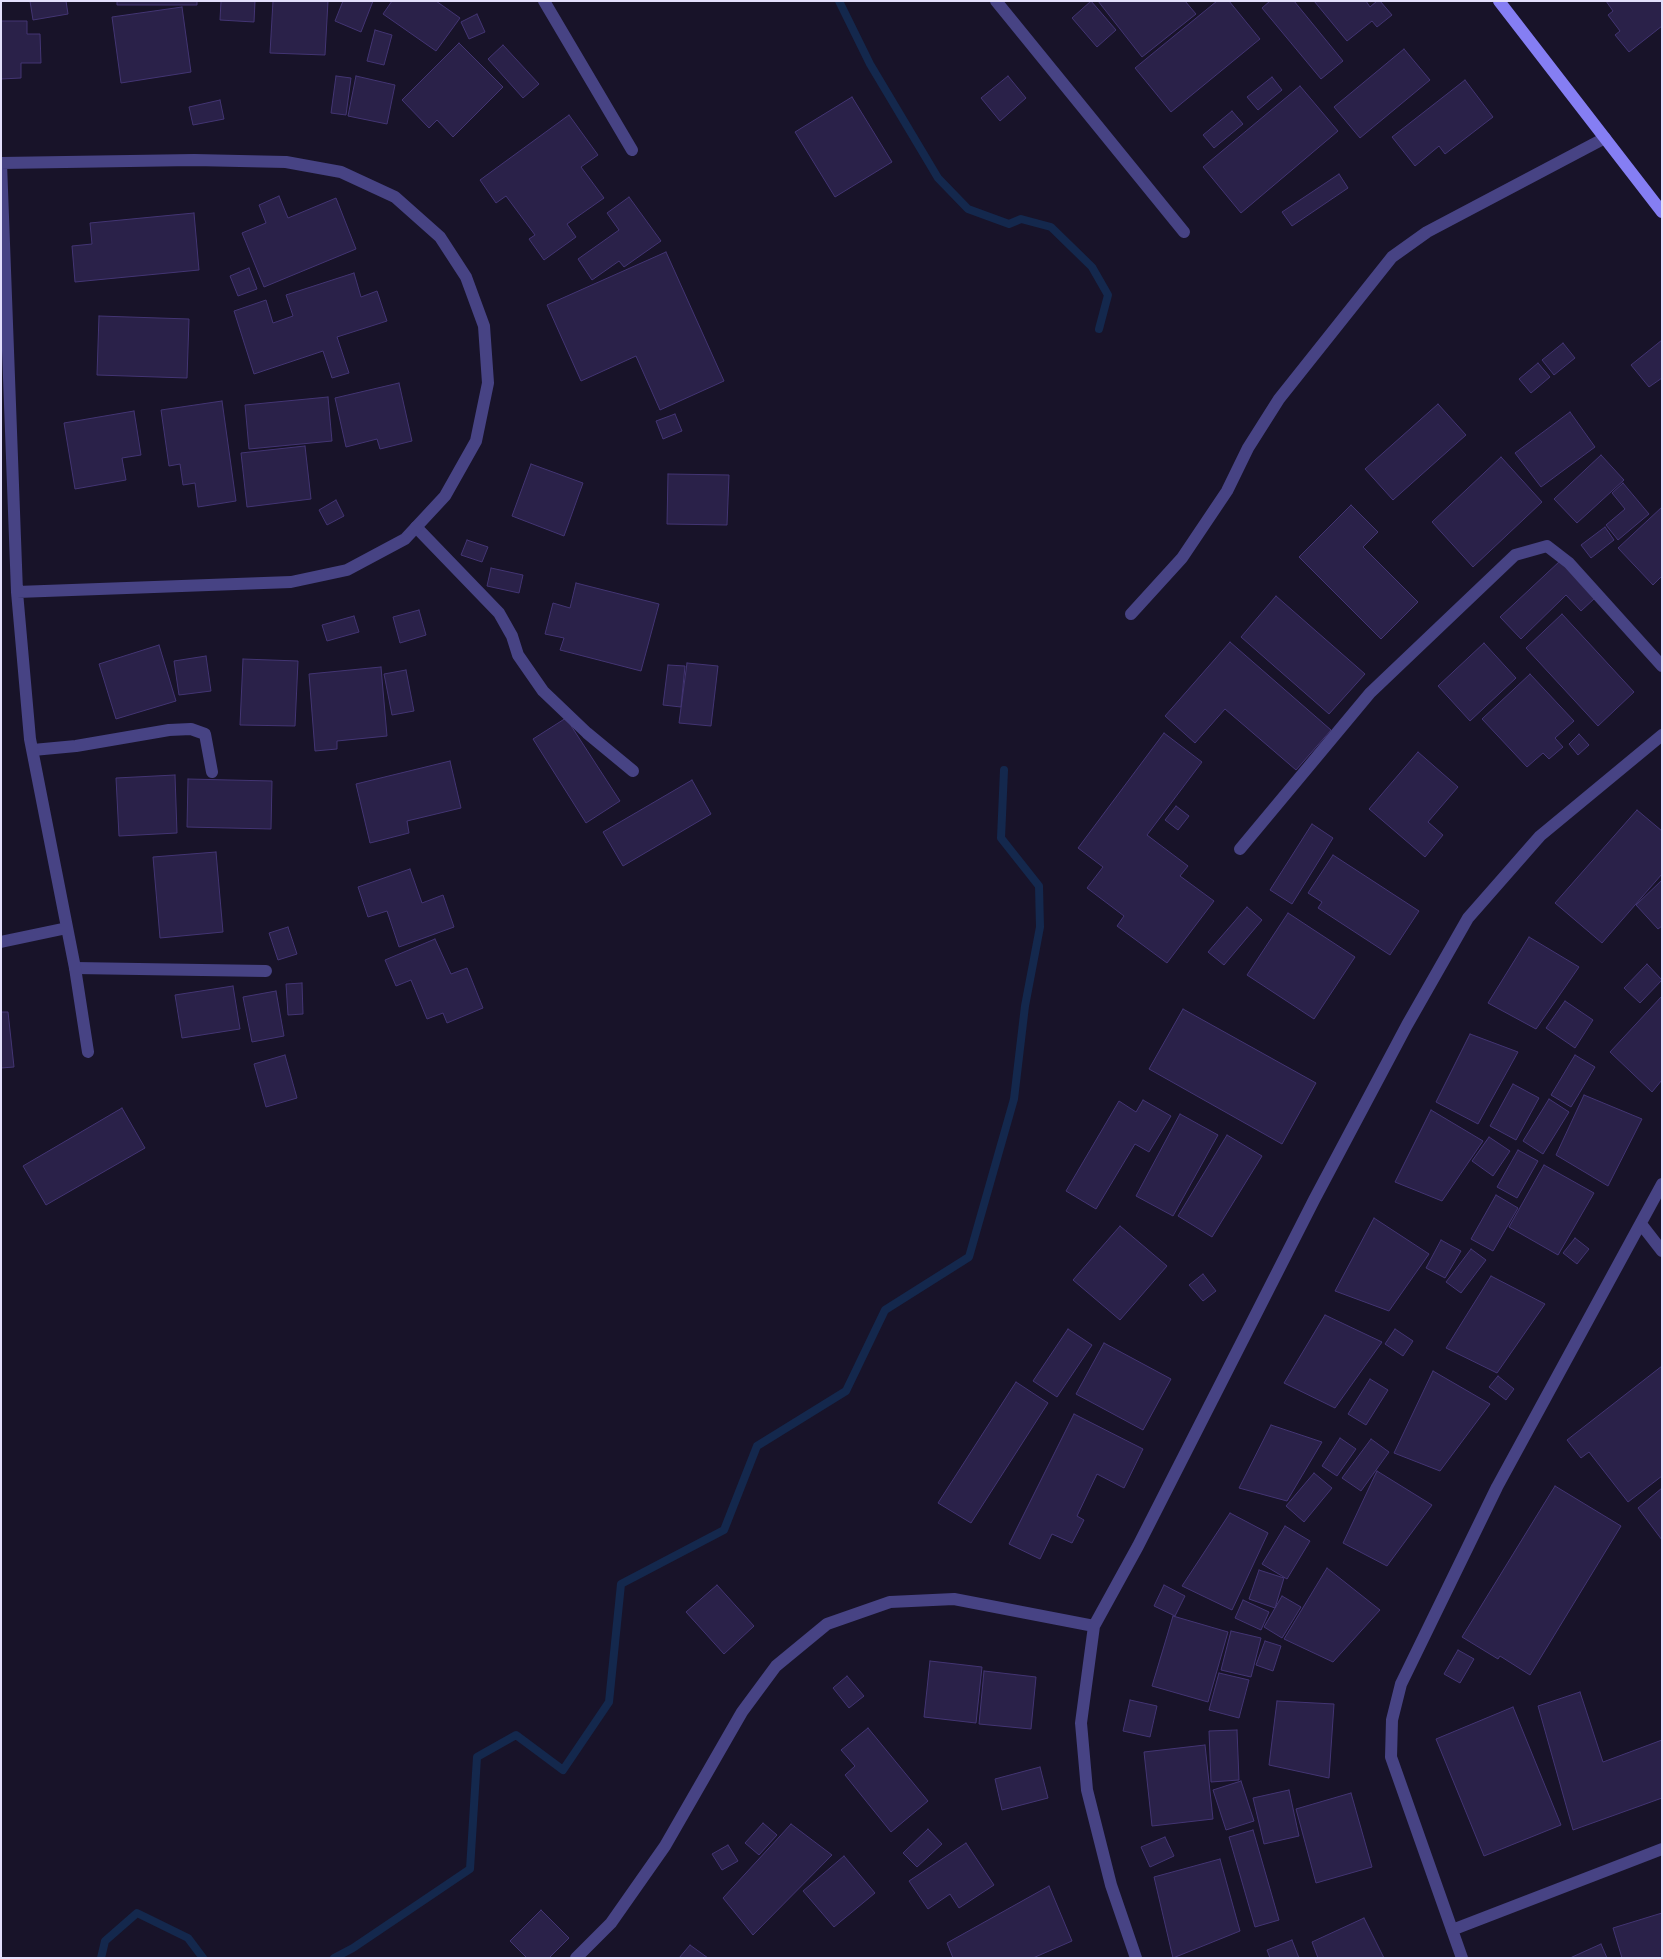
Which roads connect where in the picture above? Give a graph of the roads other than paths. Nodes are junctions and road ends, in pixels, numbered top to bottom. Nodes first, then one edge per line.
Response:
1 (544, 1) edge
2 (996, 1) edge
3 (1499, 1) edge
4 (1605, 138) junction
5 (632, 150) dead end
6 (1, 163) edge
7 (1662, 212) edge
8 (1184, 232) dead end
9 (416, 527) junction
10 (17, 592) junction
11 (1131, 614) dead end
12 (1662, 666) edge
13 (1662, 735) edge
14 (33, 750) junction
15 (633, 771) dead end
16 (212, 772) dead end
17 (1240, 849) dead end
18 (67, 928) junction
19 (1, 942) edge
20 (75, 968) junction
21 (266, 972) dead end
22 (88, 1052) dead end
23 (1662, 1184) edge
24 (1641, 1224) junction
25 (1662, 1250) edge
26 (1094, 1626) junction
27 (1662, 1849) edge
28 (1452, 1930) junction
29 (576, 1958) edge
30 (1136, 1958) edge
31 (1462, 1958) edge

1 - 5 street
2 - 8 street
3 - 4 street
4 - 7 street
4 - 11 street
6 - 9 street
6 - 10 street
9 - 10 street
9 - 15 street
10 - 14 street
12 - 17 street
13 - 26 street
14 - 16 street
14 - 18 street
18 - 19 street
18 - 20 street
20 - 21 street
20 - 22 street
23 - 24 street
24 - 25 street
24 - 28 street
26 - 29 street
26 - 30 street
27 - 28 street
28 - 31 street

